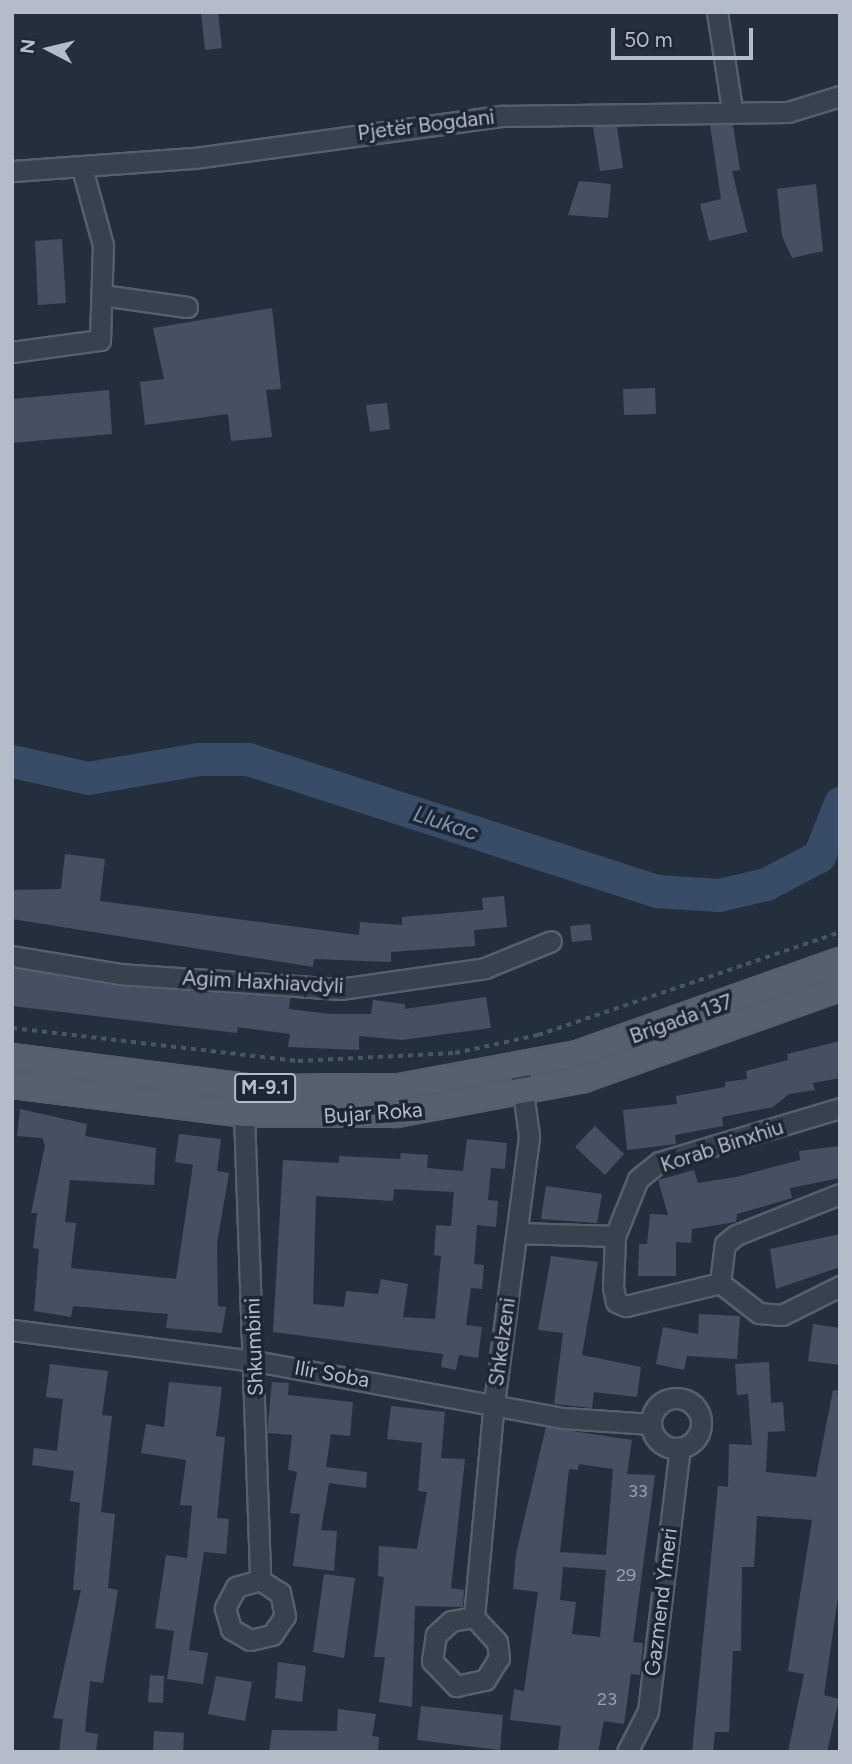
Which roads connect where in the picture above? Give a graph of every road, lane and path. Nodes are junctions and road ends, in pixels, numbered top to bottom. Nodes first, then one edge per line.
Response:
1 (717, 12) edge
2 (840, 96) edge
3 (732, 109) junction
4 (82, 168) junction
5 (12, 171) edge
6 (102, 296) junction
7 (187, 307) dead end
8 (12, 352) edge
9 (840, 932) edge
10 (551, 941) dead end
11 (12, 956) edge
12 (840, 961) edge
13 (840, 989) edge
14 (12, 1028) edge
15 (12, 1057) edge
16 (519, 1069) junction
17 (12, 1085) edge
18 (524, 1094) junction
19 (840, 1108) edge
20 (244, 1114) junction
21 (840, 1194) edge
22 (517, 1233) junction
23 (615, 1236) junction
24 (720, 1283) junction
25 (840, 1286) edge
26 (12, 1330) edge
27 (255, 1361) junction
28 (494, 1403) junction
29 (651, 1423) junction
30 (680, 1448) junction
31 (260, 1580) dead end
32 (474, 1617) dead end
33 (627, 1752) edge

1 - 3 street
2 - 3 street, Pjetër Bogdani
3 - 4 street, Pjetër Bogdani
4 - 5 street, Pjetër Bogdani
4 - 6 street
6 - 7 street
6 - 8 street
9 - 14 path
10 - 11 street, Agim Haxhiavdyli
12 - 16 main road, Brigada 137 / M-9.1
13 - 18 main road, Brigada 137 / M-9.1
15 - 16 main road, Bujar Roka / M-9.1
16 - 18 street, Shkelzeni
17 - 20 main road, Bujar Roka / M-9.1
18 - 20 main road, Bujar Roka / M-9.1
18 - 22 street, Shkelzeni
19 - 23 street, Korab Binxhiu
20 - 27 street, Shkumbini
21 - 24 street
22 - 23 street
22 - 28 street, Shkelzeni
23 - 24 street
24 - 25 street
26 - 27 street, Ilir Soba
27 - 28 street, Ilir Soba
27 - 31 street, Shkumbini
28 - 29 street, Ilir Soba
28 - 32 street, Shkelzeni
29 - 30 street
29 - 30 street
30 - 33 street, Gazmend Ymeri

